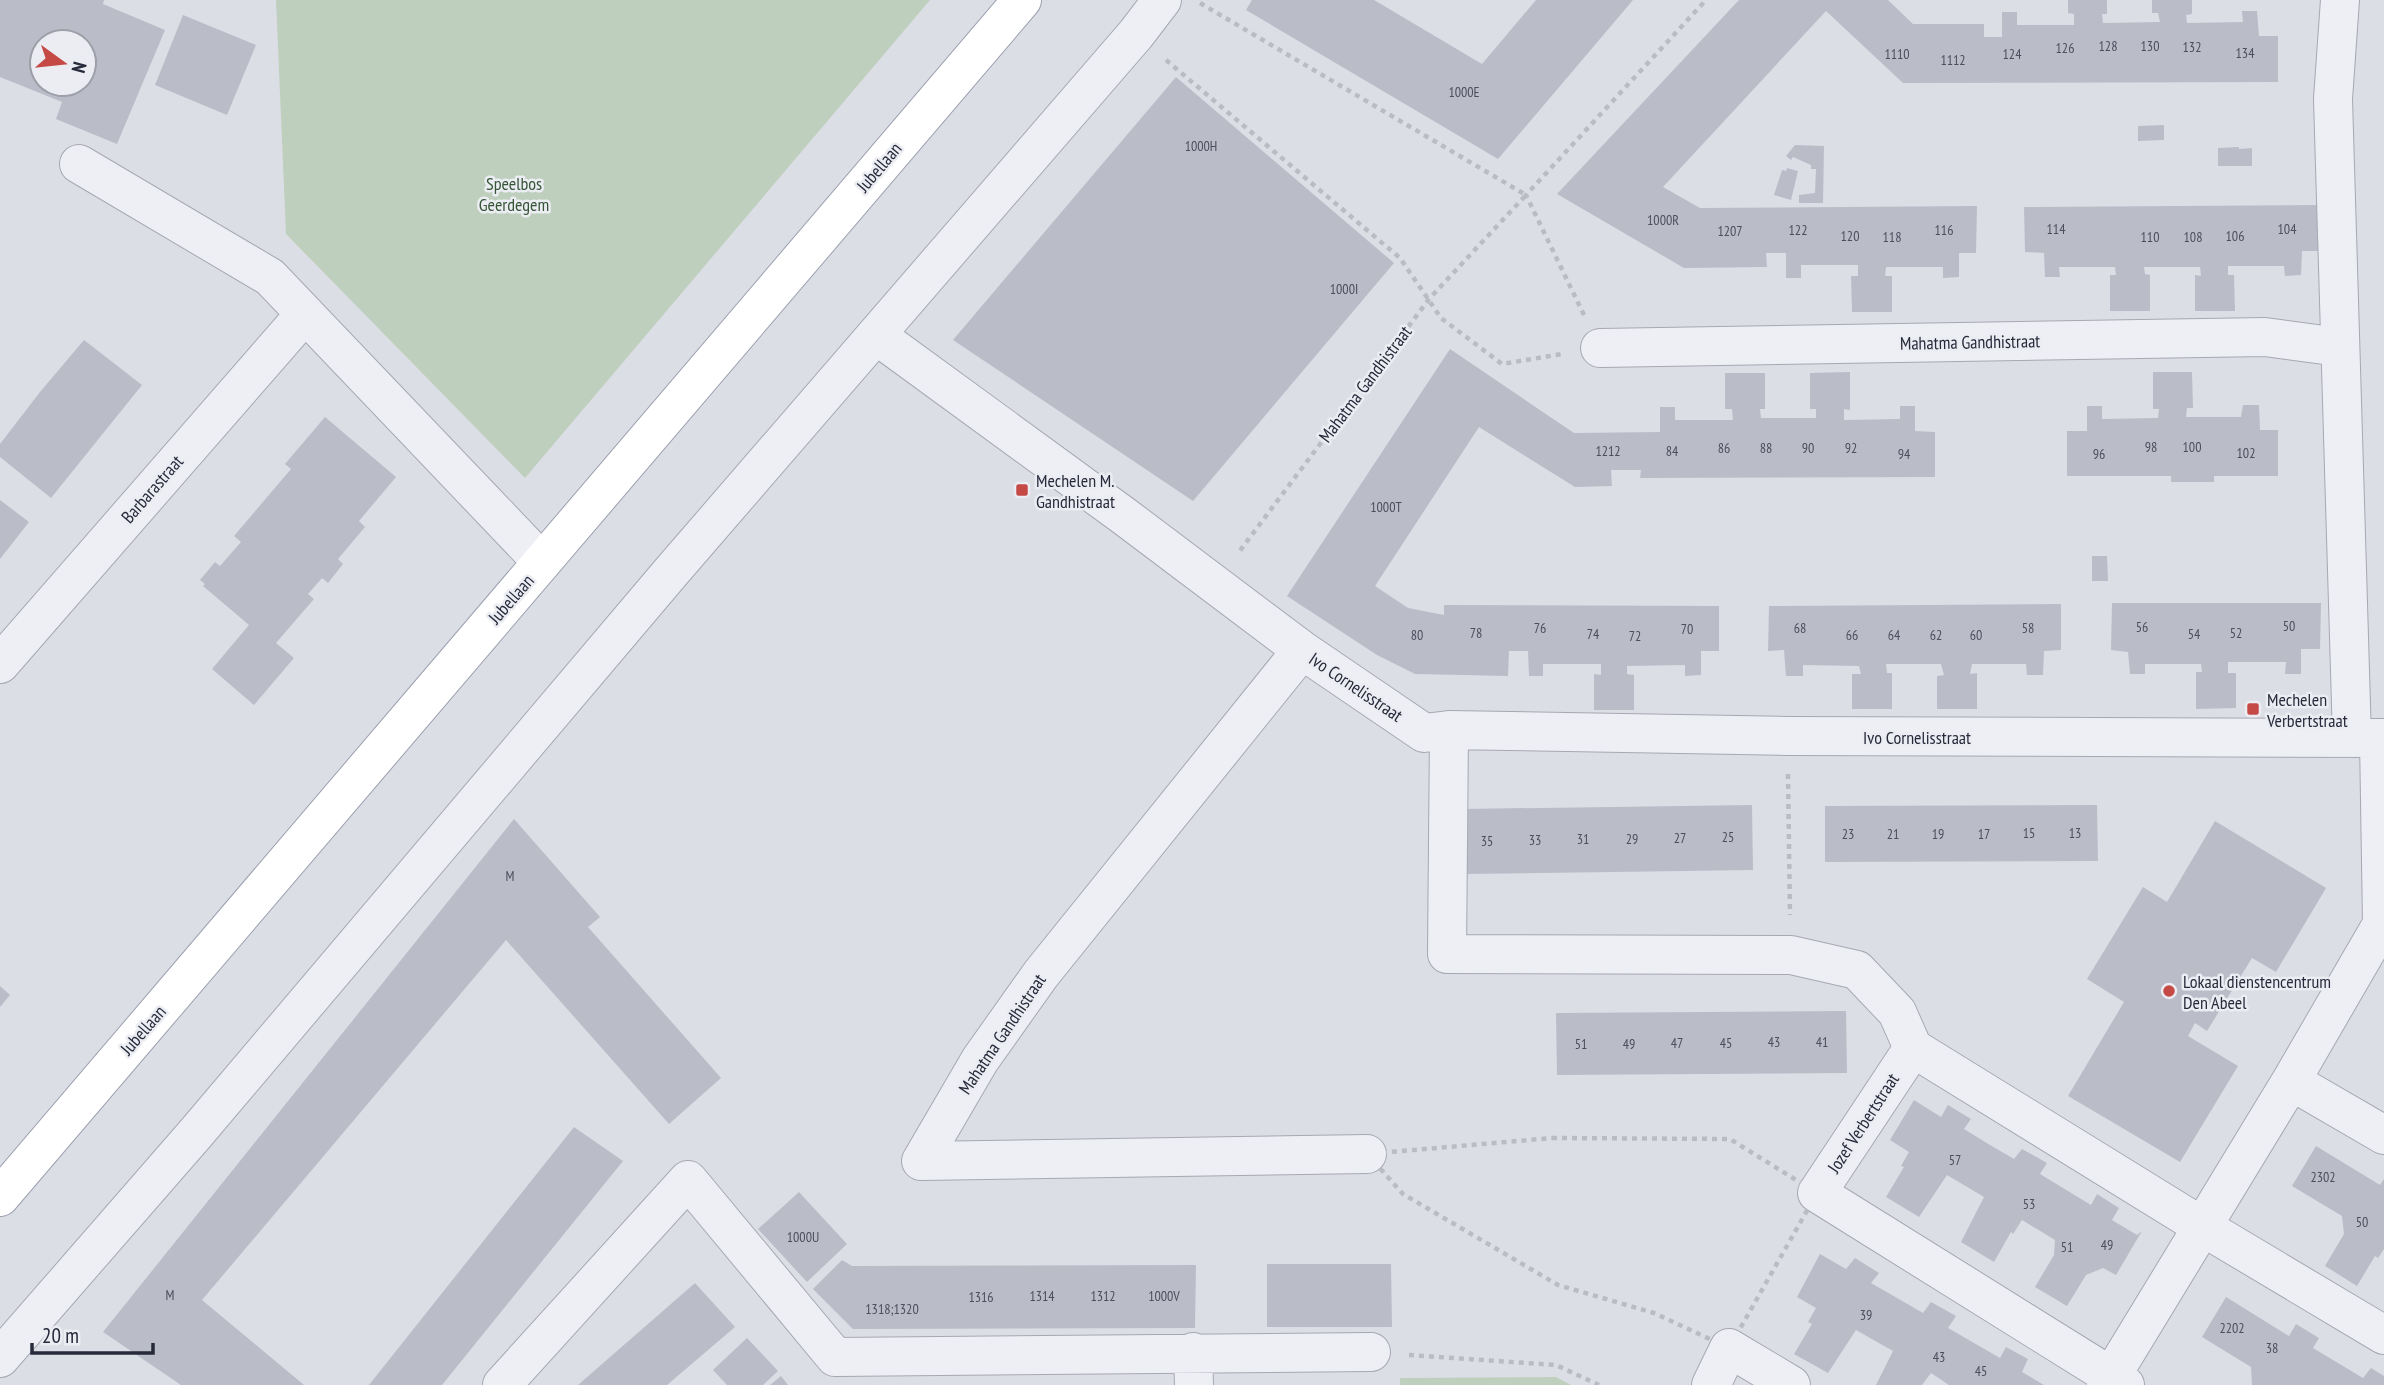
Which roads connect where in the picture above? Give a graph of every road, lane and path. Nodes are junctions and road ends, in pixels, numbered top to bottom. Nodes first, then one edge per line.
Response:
1 (1022, 0) edge
2 (1162, 0) edge
3 (1194, 0) edge
4 (1706, 0) edge
5 (2340, 0) edge
6 (1136, 34) junction
7 (79, 164) dead end
8 (1526, 195) junction
9 (1429, 299) junction
10 (305, 314) junction
11 (876, 335) junction
12 (2339, 347) junction
13 (1600, 348) junction
14 (542, 562) junction
15 (1215, 584) junction
16 (1301, 650) junction
17 (0, 664) edge
18 (1449, 730) junction
19 (1788, 736) junction
20 (2372, 738) edge
21 (2383, 925) edge
22 (1791, 955) junction
23 (1913, 1048) junction
24 (2291, 1081) junction
25 (2384, 1135) edge
26 (1367, 1154) junction
27 (1817, 1193) junction
28 (0, 1197) edge
29 (2203, 1227) junction
30 (2384, 1335) edge
31 (1729, 1348) junction
32 (1371, 1352) joint
33 (0, 1358) edge
34 (1193, 1369) edge
35 (2114, 1382) edge
36 (502, 1385) edge
37 (1599, 1385) edge
38 (1711, 1385) edge
39 (1791, 1385) edge

1 - 14 main road, Jubellaan
2 - 6 street
3 - 8 path
4 - 8 path, Mahatma Gandhistraat
5 - 12 street
6 - 9 path
6 - 11 street
7 - 10 street
8 - 9 path, Mahatma Gandhistraat
8 - 13 path
9 - 13 path
9 - 15 path, Mahatma Gandhistraat
10 - 14 street
10 - 17 street, Barbarastraat
11 - 15 street
11 - 33 street
12 - 13 street, Mahatma Gandhistraat
12 - 20 street
14 - 28 main road, Jubellaan
15 - 16 street
16 - 18 street, Ivo Cornelisstraat
16 - 26 street, Mahatma Gandhistraat
18 - 19 street, Ivo Cornelisstraat
18 - 22 street
19 - 20 street, Ivo Cornelisstraat
19 - 22 path
20 - 21 street, Jozef Verbertstraat
21 - 24 street, Jozef Verbertstraat
22 - 23 street
23 - 27 street, Jozef Verbertstraat
23 - 29 street
24 - 25 street
24 - 29 street, Jozef Verbertstraat
26 - 27 path
26 - 31 path
27 - 31 path
27 - 35 street, Jozef Verbertstraat
29 - 30 street
29 - 35 street, Jozef Verbertstraat
31 - 38 street
31 - 39 street
32 - 34 street
32 - 37 path
34 - 36 street

